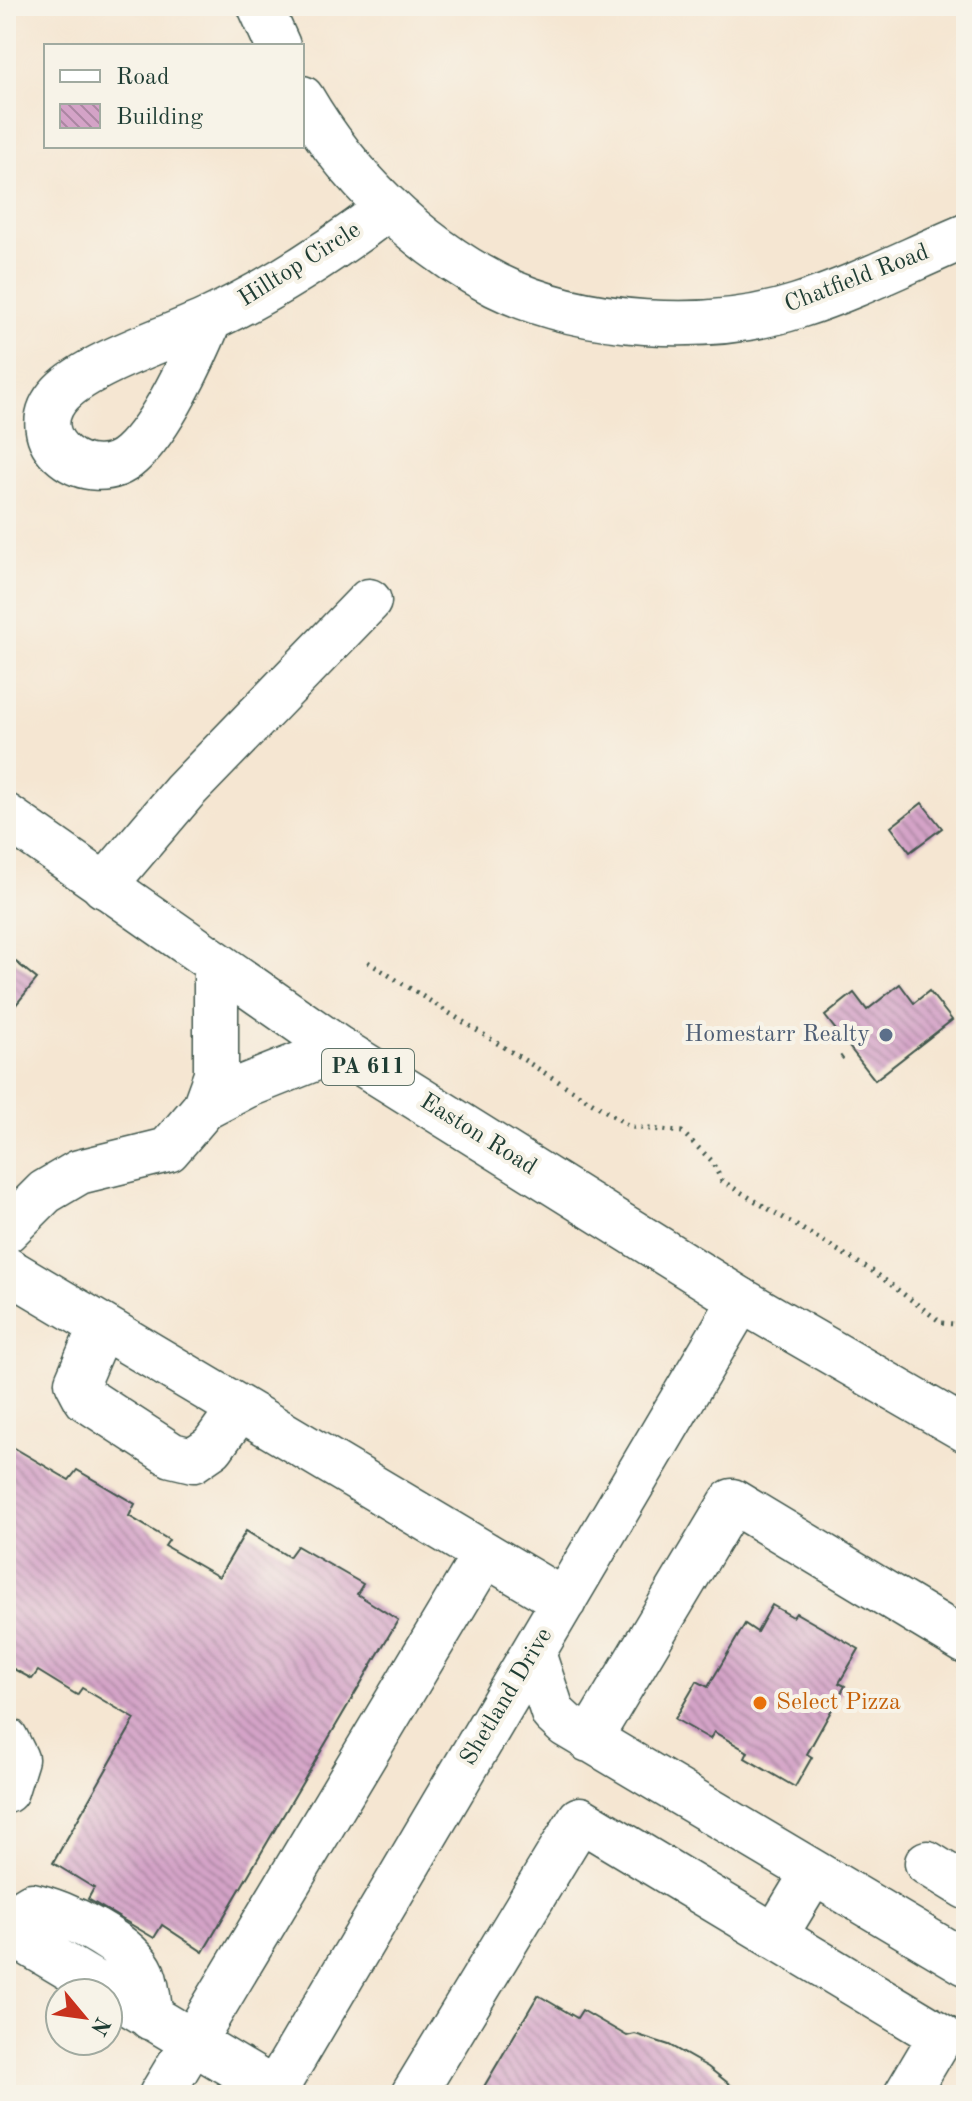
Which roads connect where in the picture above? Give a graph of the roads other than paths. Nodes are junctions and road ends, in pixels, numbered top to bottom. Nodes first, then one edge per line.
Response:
1 (260, 6) edge
2 (277, 44) edge
3 (304, 101) edge
4 (388, 208) junction
5 (966, 236) edge
6 (210, 319) dead end
7 (369, 601) dead end
8 (11, 829) edge
9 (104, 886) junction
10 (216, 964) junction
11 (339, 1049) junction
12 (204, 1108) junction
13 (6, 1231) edge
14 (6, 1269) edge
15 (741, 1300) junction
16 (101, 1326) junction
17 (240, 1408) junction
18 (966, 1430) edge
19 (485, 1554) junction
20 (564, 1601) junction
21 (966, 1642) edge
22 (533, 1653) junction
23 (6, 1739) edge
24 (589, 1740) junction
25 (6, 1791) edge
26 (927, 1863) dead end
27 (813, 1873) junction
28 (966, 1887) edge
29 (6, 1921) edge
30 (6, 1930) edge
31 (775, 1936) junction
32 (966, 1963) edge
33 (151, 2018) junction
34 (193, 2043) junction
35 (276, 2094) edge
36 (161, 2095) edge
37 (413, 2095) edge
38 (906, 2095) edge

1 - 2 main road
3 - 4 main road, Chatfield Road
4 - 5 main road, Chatfield Road
4 - 6 main road, Hilltop Circle
7 - 9 main road
8 - 9 main road, Easton Road / PA 611
9 - 10 main road, Easton Road / PA 611
10 - 11 main road, Easton Road / PA 611
10 - 12 main road
11 - 12 main road
11 - 15 main road, Easton Road / PA 611
12 - 13 main road
14 - 16 main road
15 - 18 main road, Easton Road / PA 611
15 - 20 main road, Shetland Drive
16 - 17 main road
16 - 17 main road
17 - 19 main road
19 - 20 main road
19 - 34 main road
20 - 22 main road, Shetland Drive
21 - 24 main road
22 - 24 main road
22 - 35 main road, Shetland Drive
23 - 25 main road
24 - 27 main road
26 - 28 main road
27 - 31 main road
27 - 32 main road
29 - 33 main road
30 - 33 main road
31 - 37 main road
31 - 38 main road
33 - 34 main road
34 - 35 main road
34 - 36 main road

